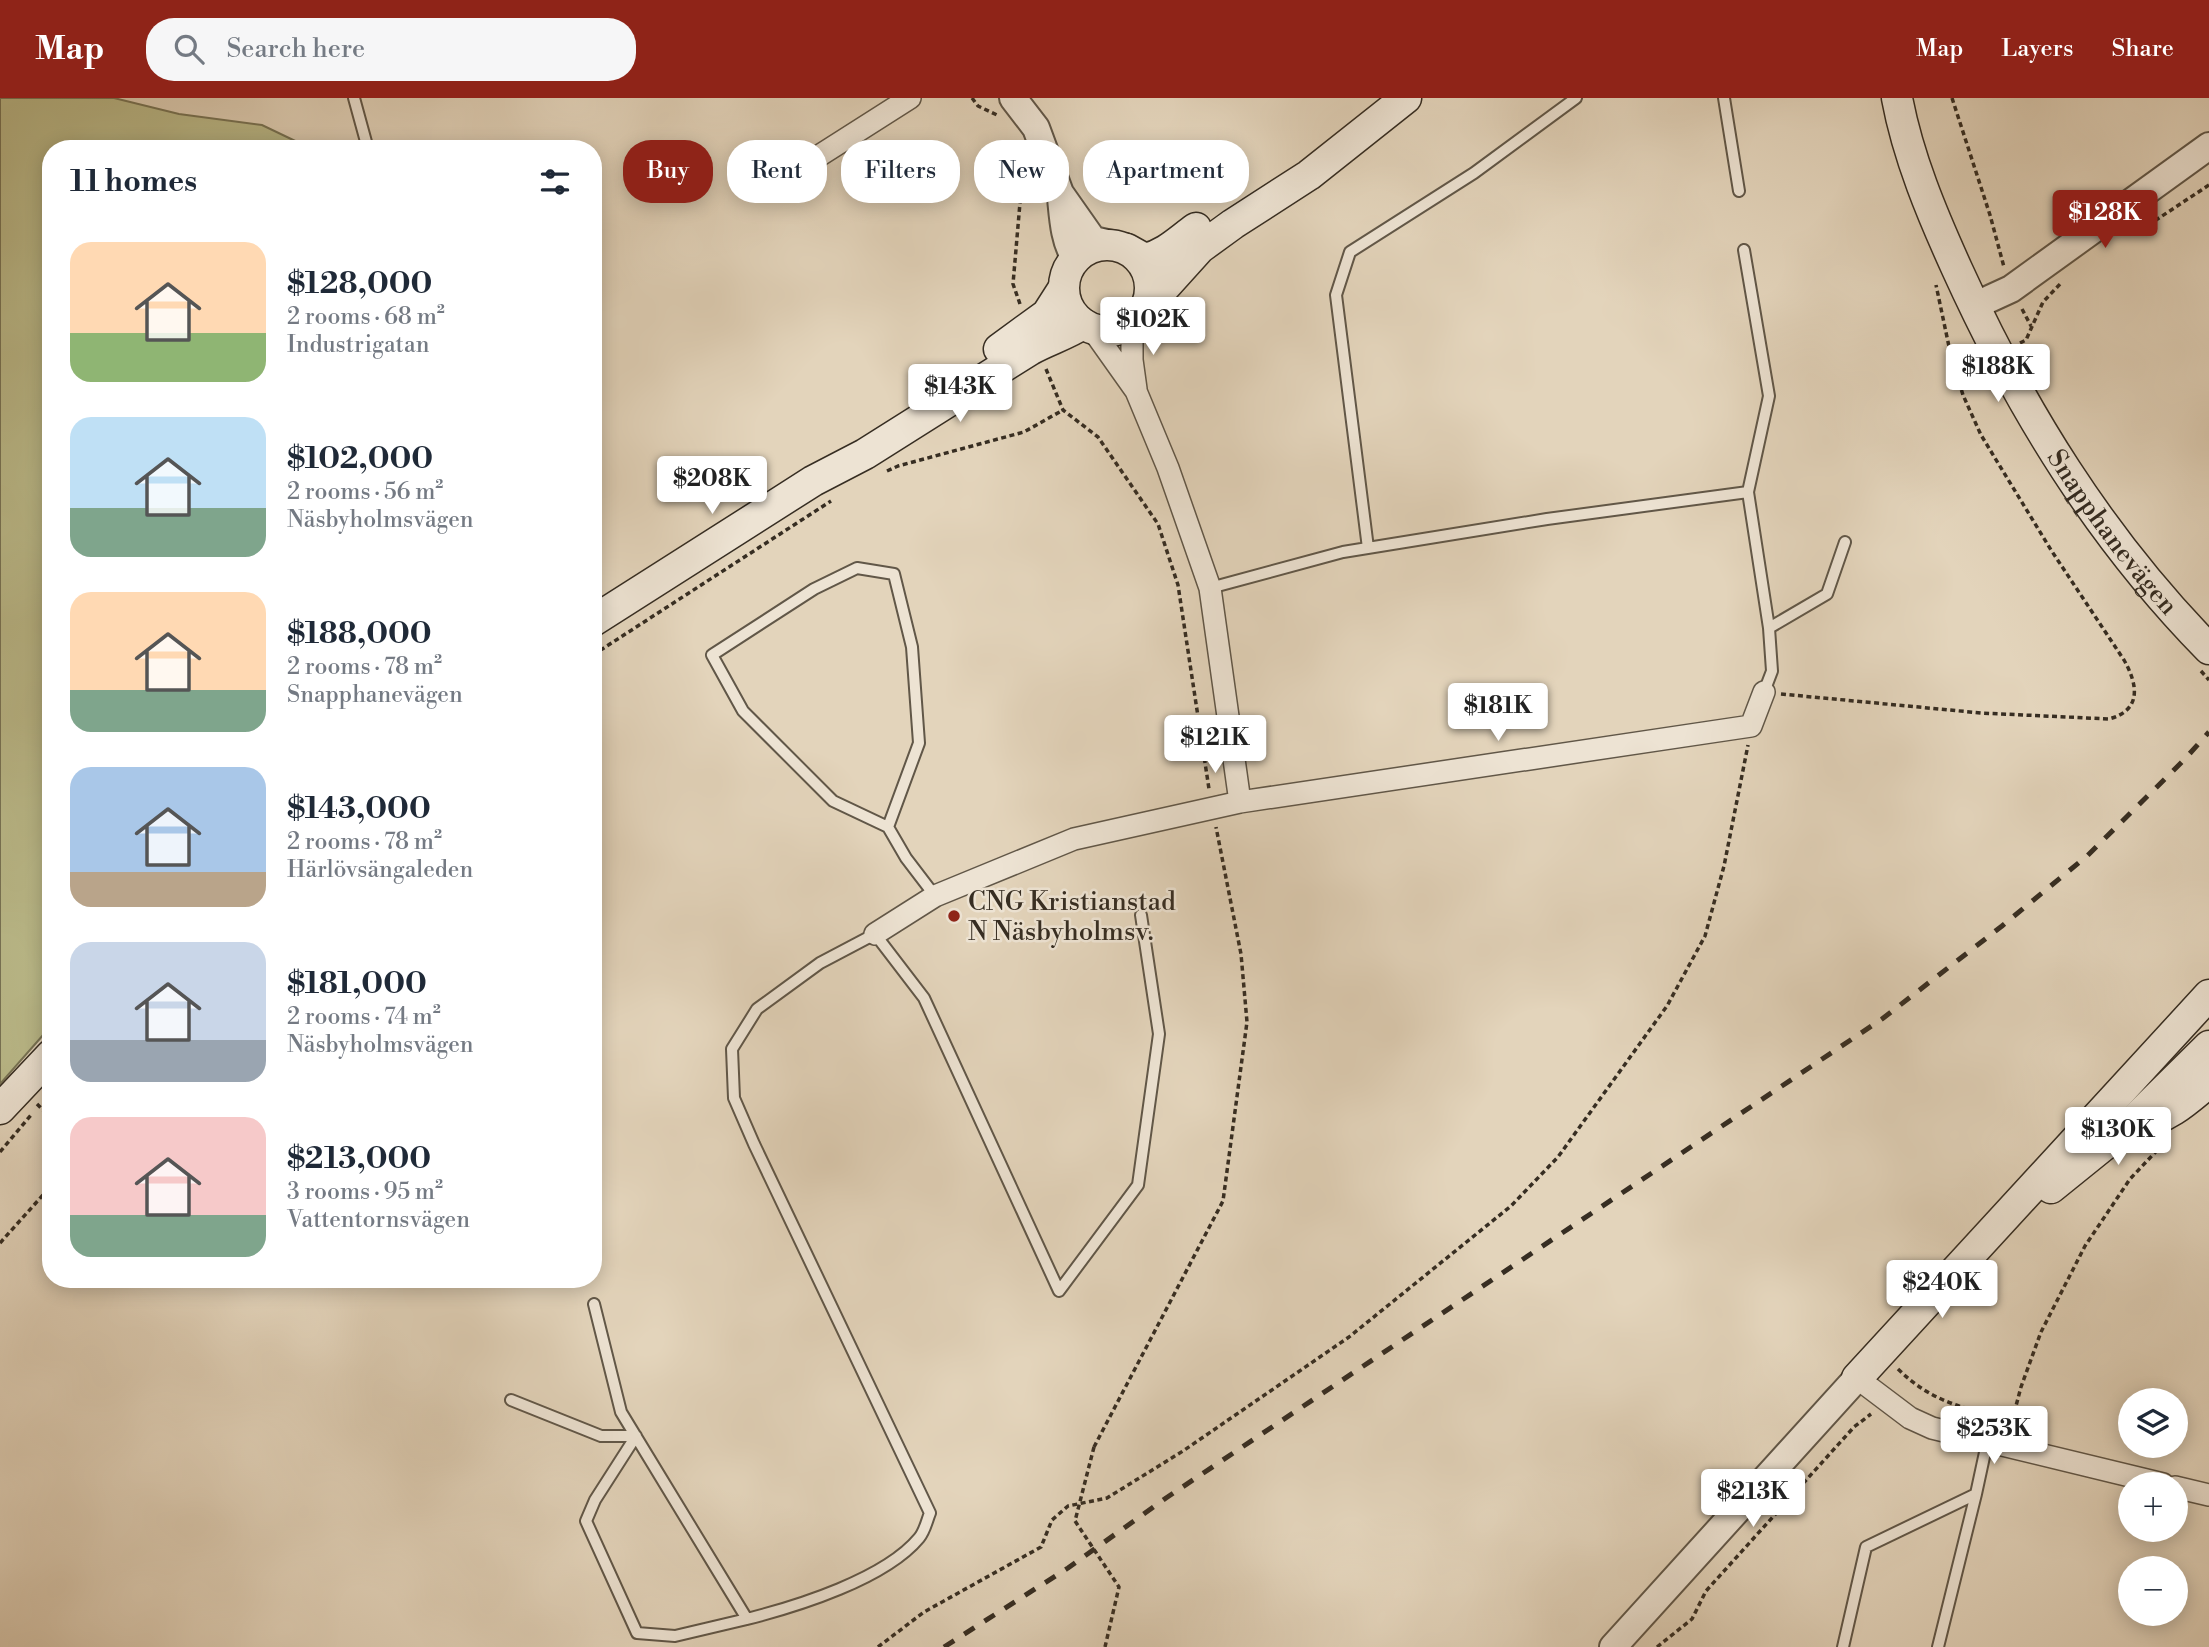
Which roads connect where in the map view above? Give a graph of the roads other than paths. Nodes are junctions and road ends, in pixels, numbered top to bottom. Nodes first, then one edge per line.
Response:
1 (354, 98) edge
2 (911, 98) edge
3 (1034, 98) edge
4 (1405, 98) edge
5 (1576, 98) edge
6 (1724, 98) edge
7 (1897, 98) edge
8 (1008, 110) edge
9 (1027, 137) junction
10 (366, 140) edge
11 (1029, 140) edge
12 (2209, 146) edge
13 (827, 151) edge
14 (1739, 191) dead end
15 (1061, 203) edge
16 (1067, 203) edge
17 (1121, 247) junction
18 (1744, 250) dead end
19 (1075, 258) junction
20 (1063, 289) junction
21 (1149, 300) junction
22 (1974, 306) junction
23 (1132, 324) junction
24 (1087, 327) junction
25 (1136, 391) junction
26 (823, 490) junction
27 (1748, 492) junction
28 (1845, 542) dead end
29 (1368, 548) junction
30 (1210, 588) junction
31 (602, 616) edge
32 (1769, 628) junction
33 (2209, 649) edge
34 (1764, 692) joint
35 (1240, 802) junction
36 (888, 827) junction
37 (935, 896) junction
38 (1141, 915) dead end
39 (875, 934) junction
40 (2209, 995) edge
41 (2206, 1061) edge
42 (42, 1065) edge
43 (2112, 1099) junction
44 (0, 1109) edge
45 (1994, 1231) junction
46 (594, 1304) dead end
47 (1857, 1378) junction
48 (511, 1400) dead end
49 (636, 1436) junction
50 (1987, 1443) junction
51 (2118, 1474) edge
52 (2188, 1490) edge
53 (1976, 1494) junction
54 (2209, 1495) edge
55 (747, 1619) junction
56 (1613, 1647) edge
57 (1843, 1647) edge
58 (1938, 1647) edge

1 - 10 lane
2 - 13 street
3 - 9 street
4 - 17 main road
4 - 21 main road
5 - 29 lane
6 - 14 lane
7 - 22 main road, Snapphanevägen
8 - 9 street
9 - 11 street
12 - 22 street
15 - 19 street
16 - 17 street
17 - 19 main road
17 - 21 main road
18 - 27 lane
19 - 20 main road
20 - 24 main road
20 - 26 main road
21 - 23 main road
22 - 33 main road, Snapphanevägen
23 - 24 main road
23 - 25 street
24 - 25 street
24 - 26 main road
25 - 30 street
26 - 31 main road
27 - 29 lane
27 - 32 lane
28 - 32 lane
29 - 30 lane
30 - 35 street
32 - 34 lane
34 - 35 street
35 - 37 street
36 - 36 lane
36 - 37 lane
37 - 39 street
38 - 39 lane
39 - 55 lane
40 - 43 main road
41 - 43 main road
41 - 45 main road
42 - 44 main road
43 - 45 main road
45 - 47 main road
46 - 49 lane
47 - 50 street
47 - 56 street
48 - 49 lane
49 - 55 lane
49 - 55 lane
50 - 51 street
50 - 53 lane
52 - 54 street
53 - 57 lane
53 - 58 lane

